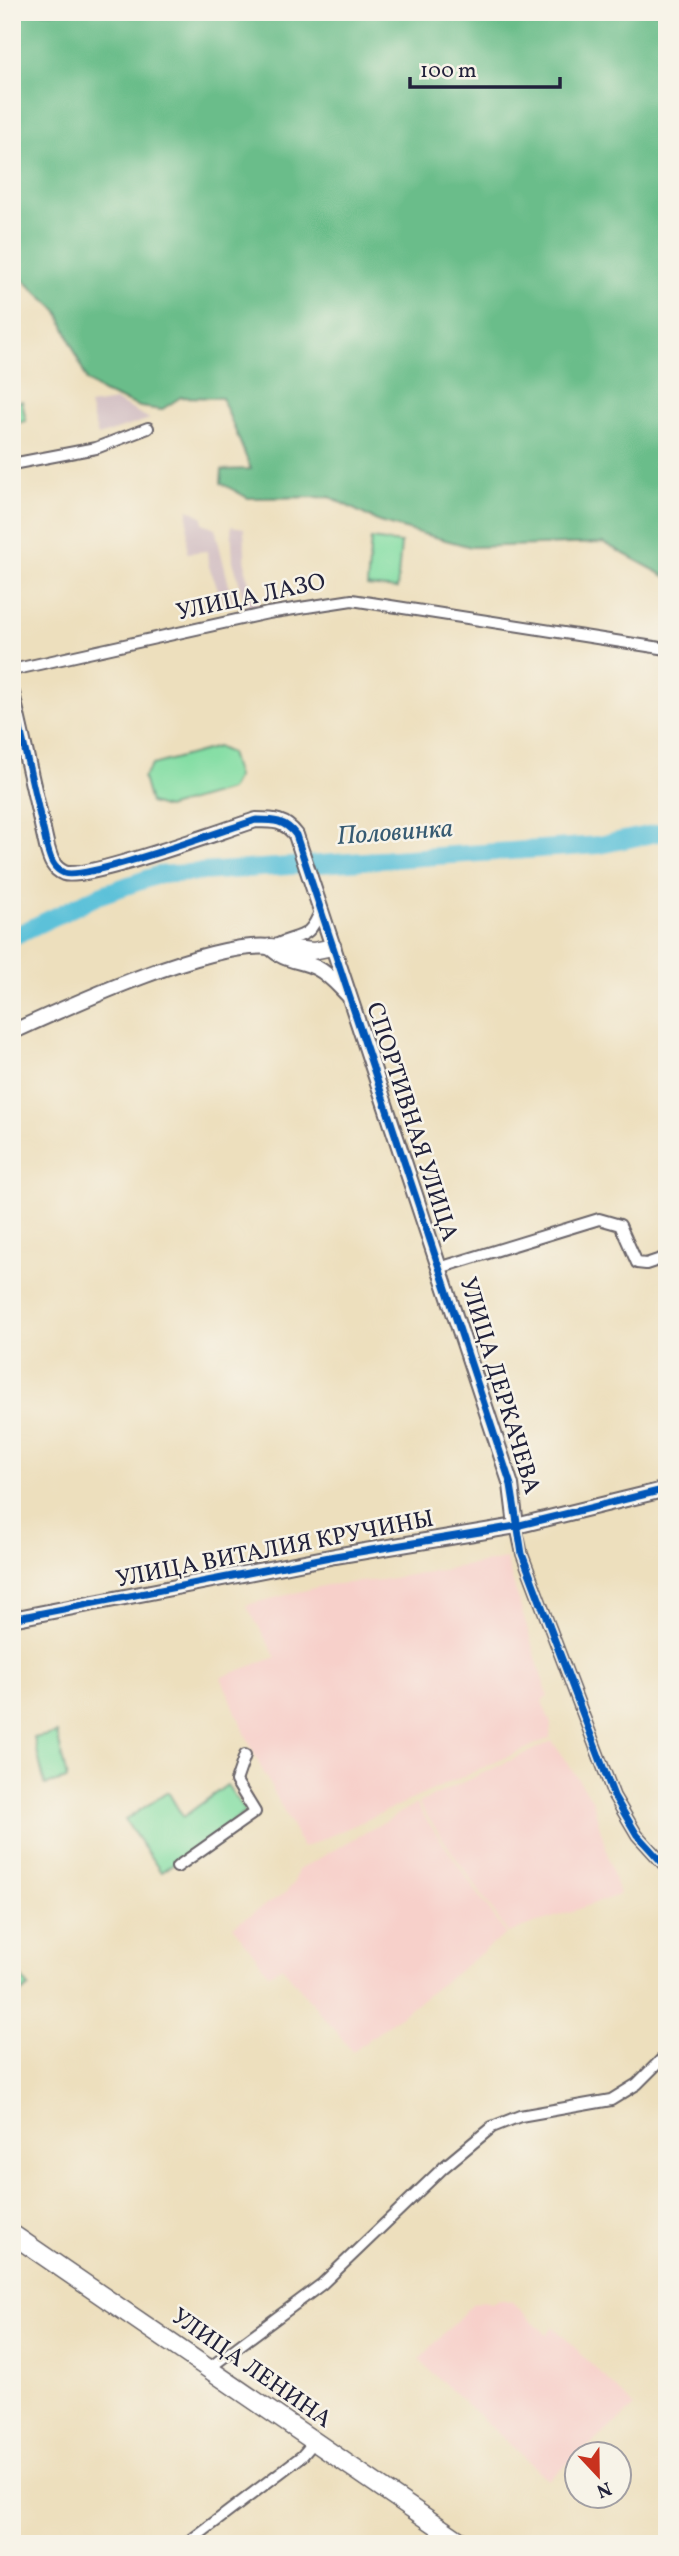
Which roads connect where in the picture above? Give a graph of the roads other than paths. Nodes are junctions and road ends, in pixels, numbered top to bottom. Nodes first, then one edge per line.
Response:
1 (148, 428) dead end
2 (12, 464) edge
3 (667, 649) edge
4 (12, 670) edge
5 (12, 693) edge
6 (320, 906) junction
7 (270, 947) junction
8 (334, 947) junction
9 (349, 996) junction
10 (12, 1032) edge
11 (667, 1257) edge
12 (437, 1264) junction
13 (667, 1489) edge
14 (516, 1526) junction
15 (12, 1619) edge
16 (245, 1755) dead end
17 (177, 1867) dead end
18 (667, 1868) edge
19 (667, 2054) edge
20 (12, 2234) edge
21 (208, 2369) junction
22 (314, 2442) junction
23 (186, 2544) edge
24 (464, 2544) edge

1 - 2 street
3 - 4 street, УЛИЦА ЛАЗО
5 - 6 street, СПОРТИВНАЯ УЛИЦА
6 - 7 street
6 - 8 street, СПОРТИВНАЯ УЛИЦА
7 - 8 main road
7 - 9 street
7 - 10 street
8 - 9 street, СПОРТИВНАЯ УЛИЦА
9 - 12 street, СПОРТИВНАЯ УЛИЦА
11 - 12 street
12 - 14 street, УЛИЦА ДЕРКАЧЕВА
13 - 14 street, УЛИЦА ВИТАЛИЯ КРУЧИНЫ
14 - 15 street, УЛИЦА ВИТАЛИЯ КРУЧИНЫ
14 - 18 street
16 - 17 street
19 - 21 street
20 - 21 main road, УЛИЦА ЛЕНИНА
21 - 22 main road, УЛИЦА ЛЕНИНА
22 - 23 street
22 - 24 main road, УЛИЦА ЛЕНИНА

